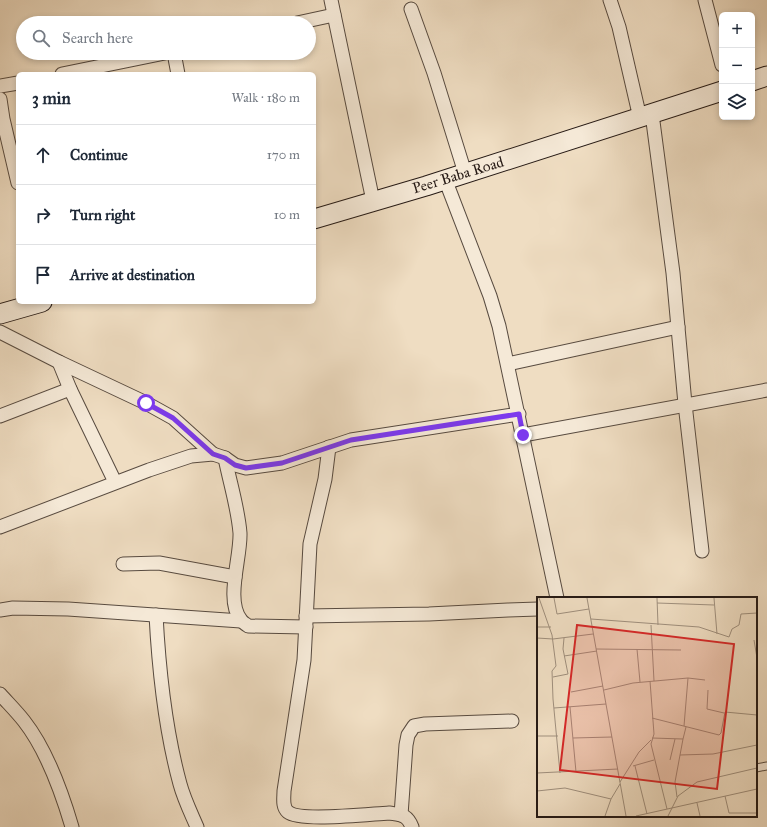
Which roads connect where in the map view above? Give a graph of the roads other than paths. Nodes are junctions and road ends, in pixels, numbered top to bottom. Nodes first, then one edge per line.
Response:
1 (331, 0) edge
2 (610, 0) edge
3 (705, 0) edge
4 (411, 9) dead end
5 (334, 15) junction
6 (316, 19) edge
7 (719, 54) edge
8 (131, 60) edge
9 (175, 60) edge
10 (72, 72) edge
11 (178, 72) edge
12 (767, 76) edge
13 (755, 80) edge
14 (16, 83) edge
15 (0, 86) edge
16 (719, 92) edge
17 (0, 99) edge
18 (646, 116) junction
19 (465, 173) junction
20 (16, 175) edge
21 (445, 179) junction
22 (373, 201) junction
23 (316, 218) edge
24 (35, 304) edge
25 (0, 314) edge
26 (678, 327) junction
27 (0, 332) edge
28 (58, 362) junction
29 (508, 364) junction
30 (70, 389) junction
31 (767, 390) edge
32 (685, 404) junction
33 (519, 414) junction
34 (0, 416) edge
35 (523, 435) junction
36 (329, 447) junction
37 (219, 456) junction
38 (115, 482) junction
39 (0, 527) edge
40 (702, 551) dead end
41 (123, 564) dead end
42 (235, 577) junction
43 (557, 597) edge
44 (0, 610) edge
45 (537, 610) edge
46 (156, 615) junction
47 (241, 621) junction
48 (306, 621) junction
49 (0, 694) edge
50 (512, 721) dead end
51 (767, 766) edge
52 (757, 768) edge
53 (402, 815) junction
54 (72, 827) edge
55 (197, 827) edge
56 (412, 827) edge

1 - 5 street
2 - 18 street
3 - 7 street
4 - 19 street
5 - 6 street
5 - 22 street
8 - 10 street
9 - 11 street
12 - 13 main road
14 - 15 street
16 - 18 main road, Peer Baba Road
17 - 20 street
18 - 19 main road, Peer Baba Road
18 - 26 street
19 - 21 main road, Peer Baba Road
21 - 22 main road, Peer Baba Road
21 - 29 street
22 - 23 main road, Peer Baba Road
24 - 25 main road
26 - 29 street
26 - 32 street
27 - 28 street
28 - 30 street
28 - 37 street
29 - 33 street
30 - 34 street
30 - 38 street
31 - 32 street
32 - 35 street
32 - 40 street
33 - 35 street
33 - 36 street
35 - 43 street
36 - 37 street
36 - 48 street
37 - 38 street
37 - 42 street
38 - 39 street
41 - 42 street
42 - 47 street
44 - 46 street
45 - 48 street
46 - 47 street
46 - 55 street
47 - 48 street
48 - 53 street
49 - 54 street
50 - 53 street
51 - 52 lane
53 - 56 street

